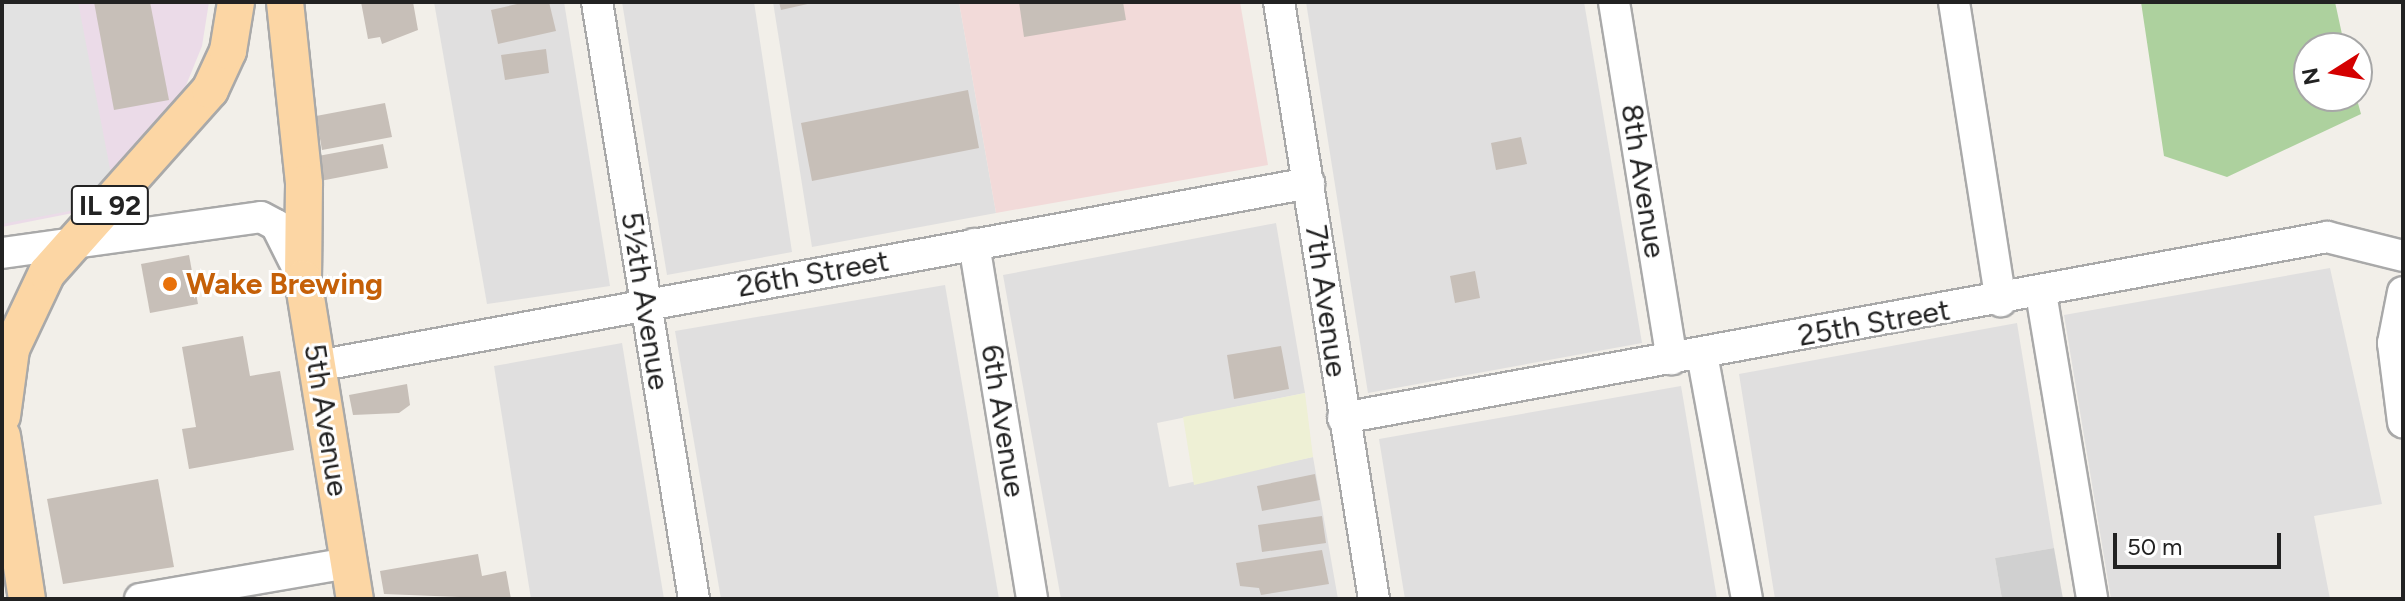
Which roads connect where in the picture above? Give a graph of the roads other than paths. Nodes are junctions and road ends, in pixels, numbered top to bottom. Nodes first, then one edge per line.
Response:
1 (236, 2) edge
2 (285, 2) edge
3 (597, 2) edge
4 (1279, 2) edge
5 (1614, 2) edge
6 (1954, 2) edge
7 (1309, 183) junction
8 (79, 239) junction
9 (974, 244) junction
10 (2, 253) edge
11 (2403, 256) edge
12 (303, 279) junction
13 (2403, 292) edge
14 (2041, 293) junction
15 (2001, 301) junction
16 (645, 302) junction
17 (1702, 354) junction
18 (1672, 359) junction
19 (317, 366) junction
20 (2, 416) edge
21 (1343, 418) junction
22 (2403, 422) edge
23 (2, 436) edge
24 (10, 538) edge
25 (348, 563) junction
26 (27, 599) edge
27 (140, 599) edge
28 (355, 599) edge
29 (694, 599) edge
30 (1032, 599) edge
31 (1374, 599) edge
32 (1747, 599) edge
33 (2092, 599) edge

1 - 8 main road, IL 92
2 - 12 main road, 5th Avenue
3 - 16 street, 5½th Avenue
4 - 7 street, 7th Avenue
5 - 18 street, 8th Avenue
6 - 15 street
7 - 9 street, 26th Street
7 - 21 street, 7th Avenue
8 - 10 street
8 - 12 street
8 - 20 main road, IL 92
9 - 16 street, 26th Street
9 - 30 street, 6th Avenue
11 - 14 street, 25th Street
12 - 19 main road, 5th Avenue
13 - 22 street
14 - 15 street, 25th Street
14 - 33 street
15 - 17 street, 25th Street
16 - 19 street, 26th Street
16 - 29 street, 5½th Avenue
17 - 18 street, 25th Street
17 - 32 street
18 - 21 street, 25th Street
19 - 25 main road, 5th Avenue
21 - 31 street, 7th Avenue
23 - 24 main road
24 - 26 main road
25 - 27 street
25 - 28 main road, 5th Avenue

